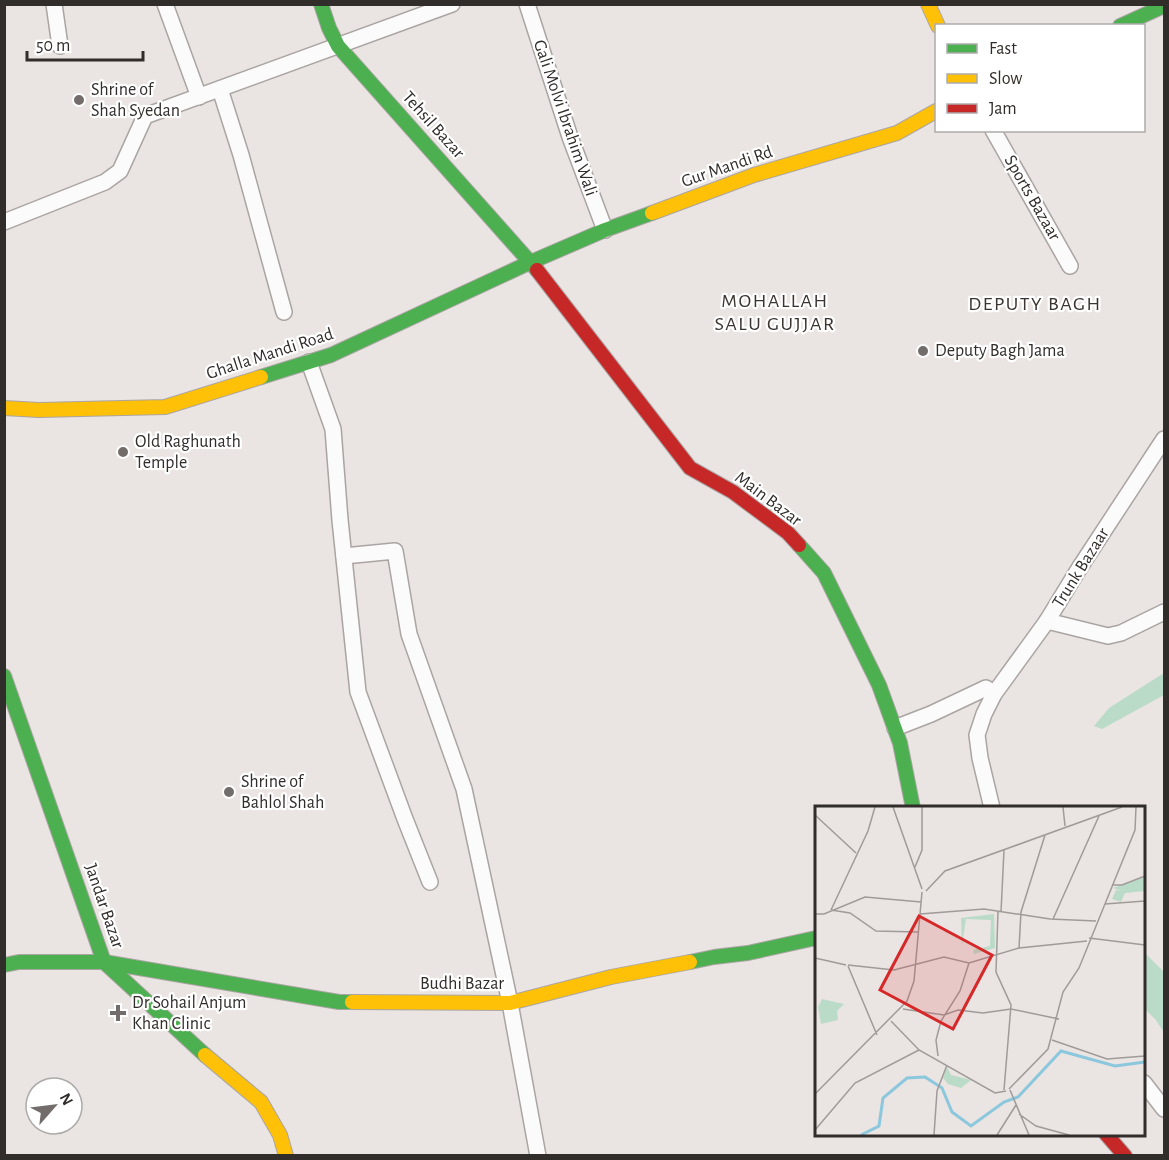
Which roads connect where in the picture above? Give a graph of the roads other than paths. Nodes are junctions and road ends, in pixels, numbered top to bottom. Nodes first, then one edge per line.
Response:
1 (54, 4) edge
2 (165, 4) edge
3 (321, 4) edge
4 (452, 4) edge
5 (527, 4) edge
6 (928, 4) edge
7 (1164, 6) edge
8 (937, 24) edge
9 (1124, 24) edge
10 (60, 46) dead end
11 (338, 46) junction
12 (220, 89) junction
13 (199, 97) junction
14 (935, 112) edge
15 (994, 132) edge
16 (4, 222) edge
17 (605, 230) junction
18 (531, 262) junction
19 (1070, 266) dead end
20 (284, 312) dead end
21 (309, 362) junction
22 (4, 408) edge
23 (1164, 439) edge
24 (344, 556) junction
25 (1164, 612) edge
26 (1047, 621) junction
27 (4, 676) edge
28 (994, 694) junction
29 (895, 728) junction
30 (913, 806) edge
31 (992, 806) edge
32 (430, 882) dead end
33 (815, 938) edge
34 (104, 962) junction
35 (4, 965) edge
36 (510, 1003) junction
37 (1145, 1085) edge
38 (1164, 1109) edge
39 (1108, 1136) edge
40 (286, 1155) edge
41 (538, 1155) edge
42 (1125, 1155) edge

1 - 10 street
2 - 13 street
3 - 11 street, Tehsil Bazar
4 - 11 street
5 - 17 street, Gali Molvi Ibrahim Wali
6 - 8 street
7 - 9 street
11 - 12 street
11 - 18 street, Tehsil Bazar
12 - 13 street
12 - 20 street
13 - 16 street
14 - 17 street, Gur Mandi Rd
15 - 19 street, Sports Bazaar
17 - 18 street, Gur Mandi Rd
18 - 21 street, Ghalla Mandi Road
18 - 29 street, Main Bazar
21 - 22 street, Ghalla Mandi Road
21 - 24 street
23 - 26 street, Trunk Bazaar
24 - 32 street
24 - 36 street
25 - 26 street
26 - 28 street, Trunk Bazaar
27 - 34 street, Jandar Bazar
28 - 29 street
28 - 31 street, Trunk Bazaar
29 - 30 street, Main Bazar
33 - 36 street, Budhi Bazar
34 - 35 street, Budhi Bazar
34 - 36 street, Budhi Bazar
34 - 40 street, Jandar Bazar
36 - 41 street
37 - 38 street
39 - 42 street

